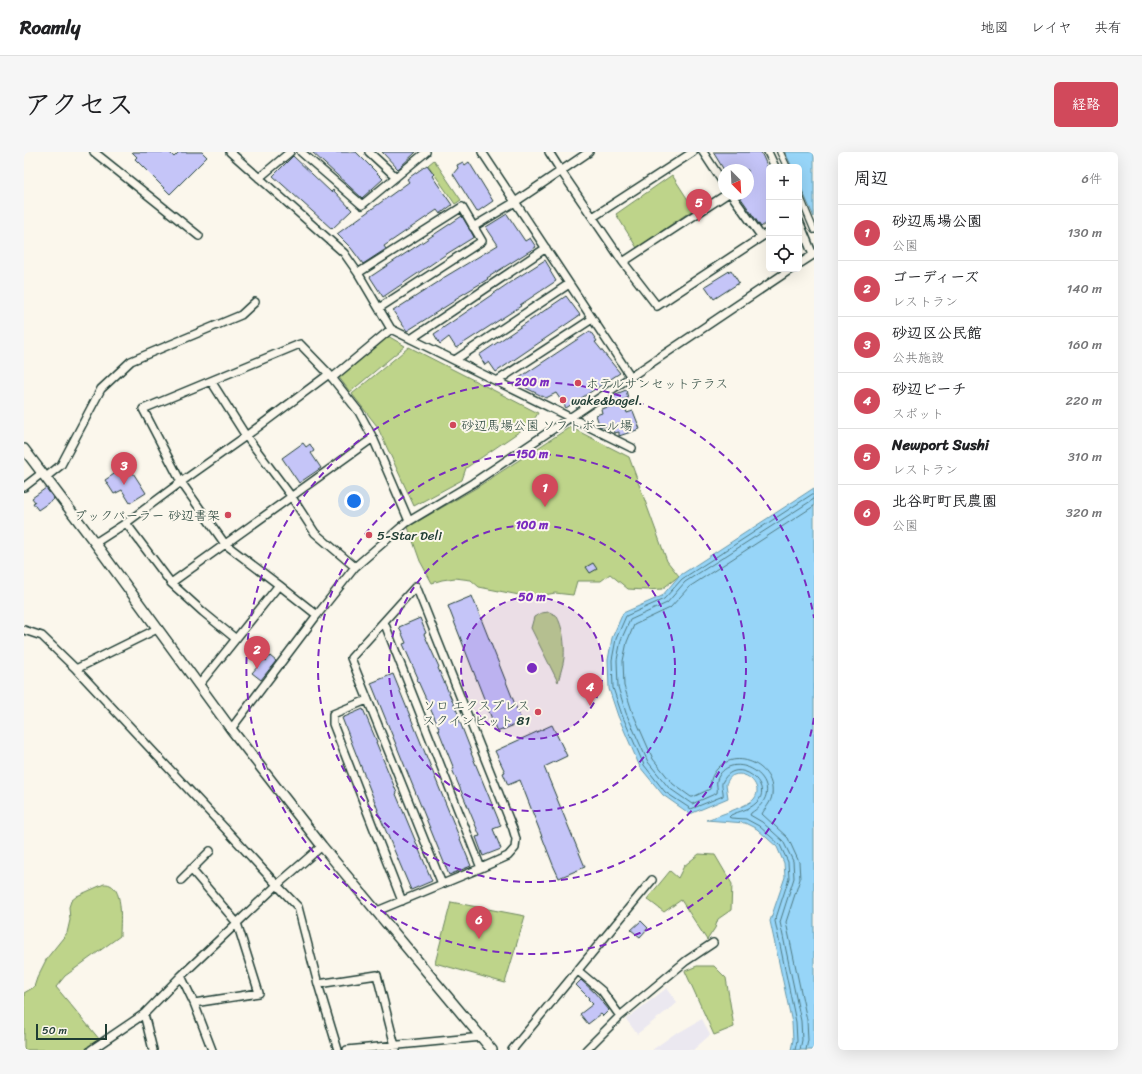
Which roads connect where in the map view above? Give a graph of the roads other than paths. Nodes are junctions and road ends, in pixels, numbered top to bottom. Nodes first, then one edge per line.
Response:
1 (94, 152) edge
2 (230, 152) edge
3 (290, 152) edge
4 (301, 152) edge
5 (369, 152) edge
6 (426, 152) edge
7 (482, 152) edge
8 (549, 152) edge
9 (589, 152) edge
10 (693, 152) edge
11 (703, 152) edge
12 (768, 152) edge
13 (780, 152) edge
14 (774, 164) edge
15 (786, 164) edge
16 (561, 171) junction
17 (718, 175) edge
18 (396, 177) junction
19 (259, 178) junction
20 (718, 200) edge
21 (735, 200) edge
22 (802, 200) edge
23 (515, 202) junction
24 (593, 217) junction
25 (473, 227) junction
26 (802, 228) edge
27 (814, 230) edge
28 (766, 234) edge
29 (199, 236) dead end
30 (761, 236) junction
31 (546, 248) junction
32 (623, 262) junction
33 (802, 262) edge
34 (787, 272) edge
35 (358, 273) junction
36 (569, 284) junction
37 (256, 302) dead end
38 (379, 308) junction
39 (592, 319) junction
40 (391, 329) junction
41 (411, 339) junction
42 (455, 360) junction
43 (330, 376) junction
44 (631, 377) junction
45 (211, 381) junction
46 (497, 381) junction
47 (569, 418) junction
48 (246, 436) junction
49 (373, 438) junction
50 (632, 448) dead end
51 (24, 449) edge
52 (44, 475) junction
53 (181, 482) junction
54 (24, 487) edge
55 (291, 496) junction
56 (410, 521) junction
57 (126, 523) junction
58 (95, 543) junction
59 (225, 544) junction
60 (355, 567) junction
61 (171, 583) junction
62 (279, 585) junction
63 (317, 615) junction
64 (384, 622) junction
65 (157, 629) junction
66 (24, 630) edge
67 (236, 639) junction
68 (76, 669) junction
69 (199, 685) junction
70 (367, 700) junction
71 (231, 729) junction
72 (322, 846) junction
73 (210, 851) dead end
74 (481, 868) junction
75 (191, 869) junction
76 (181, 880) dead end
77 (652, 880) dead end
78 (442, 884) junction
79 (277, 886) junction
80 (402, 901) junction
81 (377, 911) junction
82 (237, 923) junction
83 (713, 943) dead end
84 (577, 970) junction
85 (181, 976) junction
86 (318, 984) junction
87 (194, 1004) junction
88 (144, 1014) junction
89 (620, 1016) junction
90 (482, 1037) junction
91 (395, 1048) edge
92 (91, 1050) edge
93 (153, 1050) edge
94 (212, 1050) edge
95 (338, 1050) edge
96 (347, 1050) edge
97 (492, 1050) edge
98 (512, 1050) edge
99 (586, 1050) edge

1 - 29 street
2 - 19 street
3 - 19 street
4 - 18 street
5 - 18 street
6 - 18 street
7 - 23 street
8 - 16 street
9 - 16 street
10 - 24 street
11 - 17 street
12 - 14 street
13 - 15 street
16 - 23 street
16 - 24 street
19 - 35 street
20 - 32 street
21 - 30 street
22 - 27 street
23 - 25 street
23 - 31 street
24 - 32 street
25 - 35 street
25 - 38 street
26 - 33 street
28 - 30 street
30 - 32 street
31 - 36 street
31 - 41 street
34 - 44 street
35 - 38 street
36 - 39 street
36 - 42 street
37 - 52 street
38 - 40 street
39 - 44 street
39 - 46 street
40 - 41 street
40 - 43 street
41 - 42 street
42 - 46 street
43 - 45 street
43 - 48 street
43 - 49 street
44 - 47 street
45 - 48 street
45 - 53 street
46 - 47 street
47 - 50 street
47 - 56 street
48 - 53 street
48 - 55 street
49 - 55 street
49 - 56 street
51 - 52 street
52 - 54 street
52 - 58 street
53 - 57 street
53 - 59 street
55 - 59 street
55 - 60 street
56 - 60 street
57 - 58 street
57 - 61 street
58 - 65 street
59 - 61 street
59 - 62 street
60 - 63 street
61 - 67 street
62 - 63 street
62 - 67 street
63 - 71 street
64 - 70 street
64 - 74 street
64 - 74 street
65 - 68 street
65 - 69 street
66 - 68 street
67 - 69 street
68 - 79 street
69 - 71 street
70 - 78 street
70 - 80 street
71 - 72 street
72 - 79 street
72 - 81 street
73 - 75 street
74 - 78 street
75 - 76 street
75 - 82 street
77 - 84 street
78 - 80 street
79 - 82 street
79 - 86 street
80 - 81 street
81 - 90 street
82 - 85 street
82 - 87 street
83 - 89 street
84 - 89 street
84 - 98 street
85 - 87 street
85 - 88 street
86 - 91 street
86 - 95 street
87 - 94 street
88 - 92 street
88 - 93 street
89 - 99 street
90 - 91 street
90 - 97 street
91 - 96 street

